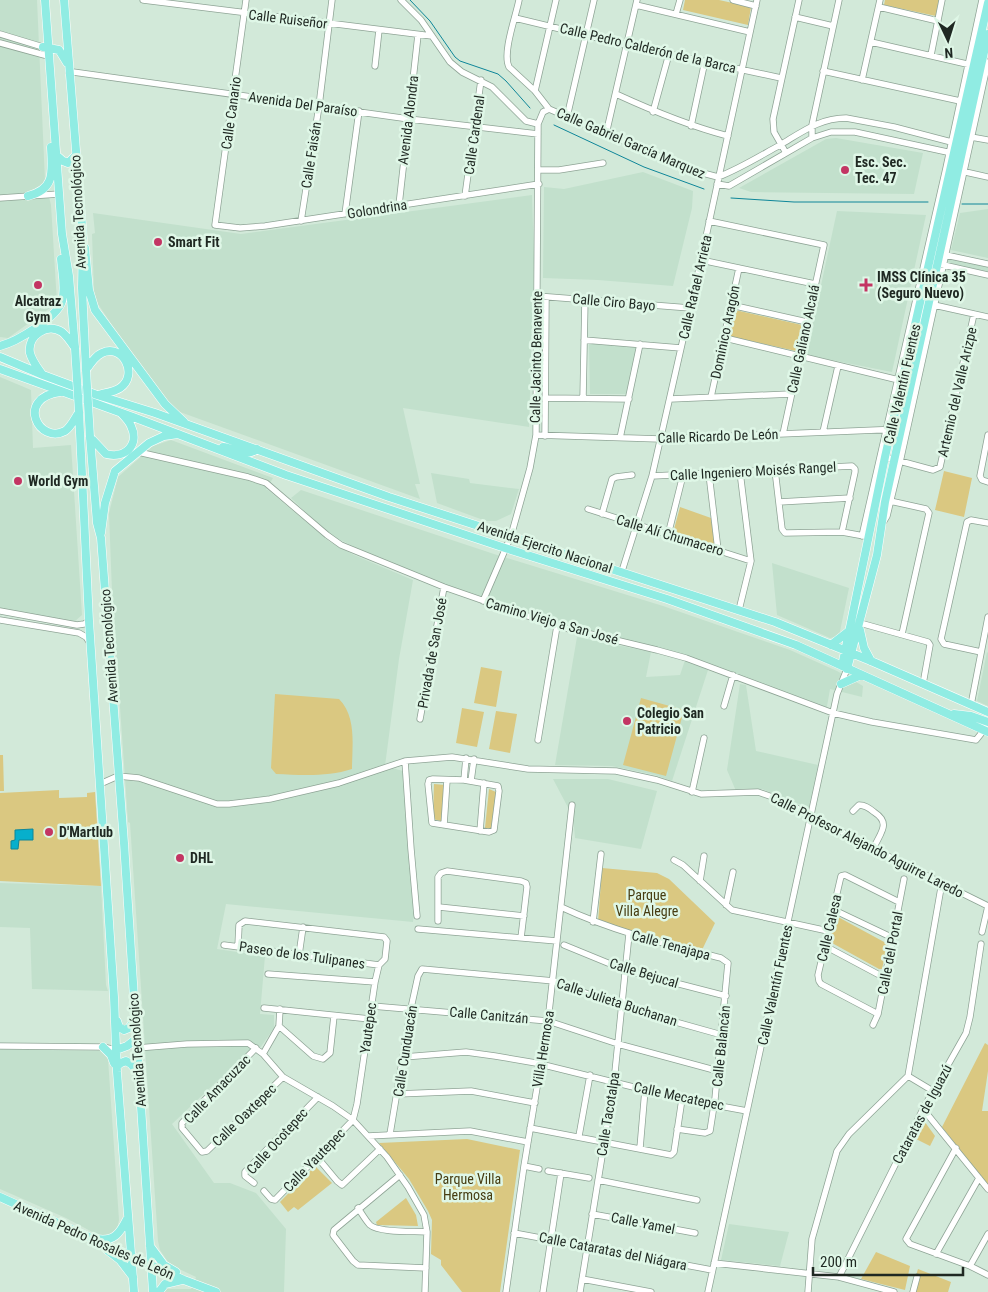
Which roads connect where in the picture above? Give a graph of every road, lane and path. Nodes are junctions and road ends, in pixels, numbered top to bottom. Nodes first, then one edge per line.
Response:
1 (45, 0) edge
2 (64, 0) edge
3 (144, 0) edge
4 (246, 0) edge
5 (332, 0) edge
6 (401, 0) edge
7 (519, 0) edge
8 (556, 0) edge
9 (594, 0) edge
10 (680, 0) edge
11 (733, 0) edge
12 (799, 0) edge
13 (839, 0) edge
14 (942, 0) edge
15 (982, 0) edge
16 (637, 2) edge
17 (756, 3) edge
18 (880, 3) edge
19 (988, 3) edge
20 (243, 14) junction
21 (676, 14) junction
22 (795, 17) junction
23 (515, 18) junction
24 (938, 21) junction
25 (330, 24) junction
26 (550, 26) junction
27 (833, 26) junction
28 (379, 30) junction
29 (750, 32) junction
30 (0, 34) edge
31 (586, 34) junction
32 (988, 34) edge
33 (418, 35) junction
34 (432, 36) junction
35 (871, 42) junction
36 (0, 43) edge
37 (626, 45) junction
38 (46, 47) junction
39 (669, 54) junction
40 (931, 55) junction
41 (48, 56) junction
42 (705, 62) junction
43 (988, 62) edge
44 (375, 66) dead end
45 (979, 68) edge
46 (742, 69) junction
47 (69, 70) junction
48 (822, 72) junction
49 (781, 78) junction
50 (481, 80) junction
51 (862, 80) junction
52 (535, 91) junction
53 (234, 94) junction
54 (616, 94) junction
55 (960, 100) junction
56 (319, 106) junction
57 (549, 109) junction
58 (359, 111) junction
59 (653, 112) junction
60 (52, 116) junction
61 (568, 117) junction
62 (409, 119) junction
63 (538, 124) junction
64 (812, 125) junction
65 (474, 126) junction
66 (691, 126) junction
67 (538, 134) junction
68 (606, 134) junction
69 (728, 136) junction
70 (971, 136) junction
71 (812, 138) junction
72 (988, 140) edge
73 (957, 144) junction
74 (780, 145) junction
75 (786, 153) junction
76 (955, 154) junction
77 (56, 155) junction
78 (75, 156) junction
79 (603, 162) dead end
80 (538, 170) junction
81 (954, 170) junction
82 (988, 177) edge
83 (718, 181) junction
84 (539, 184) junction
85 (59, 194) junction
86 (28, 196) junction
87 (466, 196) junction
88 (0, 198) edge
89 (948, 198) junction
90 (398, 205) junction
91 (944, 213) junction
92 (345, 214) junction
93 (709, 220) junction
94 (302, 221) junction
95 (215, 225) joint
96 (62, 234) junction
97 (82, 238) junction
98 (936, 253) junction
99 (701, 260) junction
100 (933, 263) junction
101 (988, 264) edge
102 (739, 268) junction
103 (988, 275) edge
104 (815, 284) junction
105 (537, 296) junction
106 (546, 297) junction
107 (585, 299) junction
108 (730, 305) junction
109 (934, 305) junction
110 (690, 308) junction
111 (974, 314) junction
112 (988, 317) edge
113 (807, 322) junction
114 (724, 338) junction
115 (927, 338) junction
116 (584, 340) junction
117 (640, 344) junction
118 (0, 346) edge
119 (919, 347) junction
120 (75, 348) junction
121 (681, 348) junction
122 (800, 356) junction
123 (0, 357) edge
124 (838, 366) junction
125 (86, 370) junction
126 (3, 371) edge
127 (43, 375) junction
128 (899, 380) junction
129 (911, 383) junction
130 (61, 391) junction
131 (791, 394) junction
132 (97, 395) junction
133 (711, 396) junction
134 (545, 398) junction
135 (583, 398) junction
136 (628, 399) junction
137 (670, 399) junction
138 (79, 412) junction
139 (119, 412) junction
140 (187, 425) junction
141 (901, 429) junction
142 (889, 430) junction
143 (823, 432) junction
144 (180, 434) junction
145 (782, 434) junction
146 (536, 435) junction
147 (988, 435) edge
148 (545, 436) junction
149 (90, 437) junction
150 (620, 438) junction
151 (660, 439) junction
152 (216, 448) junction
153 (257, 450) junction
154 (138, 452) junction
155 (882, 457) junction
156 (897, 461) junction
157 (775, 470) junction
158 (740, 472) junction
159 (709, 474) junction
160 (632, 475) dead end
161 (683, 475) junction
162 (652, 476) junction
163 (988, 482) edge
164 (850, 498) junction
165 (890, 501) junction
166 (779, 502) junction
167 (588, 509) dead end
168 (602, 514) junction
169 (988, 523) edge
170 (882, 524) junction
171 (636, 525) junction
172 (842, 532) junction
173 (668, 535) junction
174 (510, 536) junction
175 (865, 537) junction
176 (101, 538) junction
177 (505, 548) junction
178 (718, 550) junction
179 (751, 561) junction
180 (622, 572) junction
181 (860, 574) junction
182 (872, 576) junction
183 (444, 587) junction
184 (483, 601) junction
185 (739, 610) junction
186 (0, 611) edge
187 (988, 617) edge
188 (0, 620) edge
189 (89, 621) junction
190 (987, 625) edge
191 (558, 626) junction
192 (860, 626) junction
193 (849, 631) junction
194 (801, 632) junction
195 (769, 634) junction
196 (902, 634) junction
197 (90, 643) junction
198 (831, 645) junction
199 (849, 652) junction
200 (981, 652) junction
201 (872, 661) junction
202 (845, 668) junction
203 (861, 675) junction
204 (734, 676) junction
205 (842, 681) junction
206 (920, 683) junction
207 (909, 696) junction
208 (971, 705) junction
209 (724, 706) dead end
210 (988, 712) edge
211 (834, 713) junction
212 (950, 715) junction
213 (420, 719) dead end
214 (988, 722) edge
215 (986, 731) edge
216 (704, 738) dead end
217 (538, 740) dead end
218 (466, 758) junction
219 (474, 759) junction
220 (405, 761) junction
221 (118, 776) junction
222 (447, 780) junction
223 (468, 781) junction
224 (484, 783) junction
225 (100, 784) junction
226 (692, 792) junction
227 (572, 805) dead end
228 (853, 811) dead end
229 (812, 816) junction
230 (444, 826) junction
231 (480, 831) junction
232 (874, 847) junction
233 (601, 854) dead end
234 (704, 856) dead end
235 (674, 860) dead end
236 (733, 872) dead end
237 (904, 879) dead end
238 (700, 881) junction
239 (942, 882) junction
240 (900, 902) junction
241 (726, 905) junction
242 (988, 906) edge
243 (439, 907) junction
244 (560, 907) junction
245 (834, 910) junction
246 (417, 916) dead end
247 (524, 916) junction
248 (438, 921) dead end
249 (593, 922) junction
250 (788, 922) junction
251 (303, 927) junction
252 (418, 929) dead end
253 (828, 931) junction
254 (982, 932) dead end
255 (629, 934) junction
256 (521, 938) junction
257 (892, 938) junction
258 (557, 941) junction
259 (981, 944) dead end
260 (224, 945) dead end
261 (564, 945) dead end
262 (238, 946) junction
263 (825, 946) junction
264 (299, 955) junction
265 (726, 961) joint
266 (379, 965) junction
267 (422, 970) joint
268 (625, 970) junction
269 (268, 974) dead end
270 (885, 978) junction
271 (554, 981) junction
272 (375, 982) junction
273 (726, 996) junction
274 (372, 1006) junction
275 (622, 1007) junction
276 (264, 1008) dead end
277 (411, 1008) junction
278 (280, 1009) junction
279 (878, 1014) junction
280 (334, 1016) junction
281 (135, 1019) junction
282 (116, 1020) junction
283 (370, 1020) junction
284 (548, 1021) junction
285 (873, 1025) dead end
286 (279, 1026) junction
287 (722, 1035) junction
288 (136, 1039) junction
289 (618, 1044) junction
290 (0, 1046) edge
291 (103, 1047) junction
292 (137, 1048) junction
293 (256, 1048) junction
294 (116, 1050) junction
295 (263, 1054) junction
296 (404, 1057) junction
297 (541, 1064) junction
298 (117, 1069) junction
299 (718, 1071) junction
300 (138, 1072) junction
301 (590, 1075) junction
302 (908, 1076) junction
303 (282, 1077) junction
304 (614, 1082) junction
305 (645, 1090) junction
306 (934, 1091) junction
307 (398, 1094) junction
308 (318, 1097) junction
309 (682, 1099) junction
310 (535, 1103) junction
311 (713, 1105) junction
312 (923, 1109) junction
313 (747, 1111) junction
314 (353, 1120) junction
315 (530, 1128) junction
316 (677, 1129) junction
317 (390, 1134) junction
318 (368, 1136) junction
319 (579, 1136) junction
320 (604, 1141) junction
321 (528, 1142) junction
322 (380, 1148) junction
323 (640, 1148) junction
324 (956, 1148) junction
325 (205, 1152) joint
326 (317, 1156) junction
327 (524, 1166) junction
328 (539, 1169) dead end
329 (548, 1171) dead end
330 (561, 1173) junction
331 (400, 1175) junction
332 (589, 1178) dead end
333 (979, 1178) junction
334 (598, 1180) junction
335 (254, 1183) dead end
336 (988, 1189) edge
337 (264, 1191) dead end
338 (0, 1197) edge
339 (275, 1200) joint
340 (697, 1200) dead end
341 (358, 1208) junction
342 (592, 1214) junction
343 (128, 1217) junction
344 (427, 1232) junction
345 (514, 1233) junction
346 (695, 1233) dead end
347 (988, 1234) edge
348 (88, 1238) junction
349 (550, 1239) junction
350 (150, 1246) junction
351 (587, 1246) junction
352 (936, 1254) junction
353 (132, 1257) junction
354 (151, 1266) junction
355 (970, 1266) junction
356 (713, 1267) junction
357 (426, 1268) junction
358 (810, 1273) junction
359 (988, 1275) edge
360 (839, 1277) junction
361 (917, 1277) dead end
362 (133, 1278) junction
363 (582, 1279) junction
364 (184, 1280) junction
365 (134, 1292) edge
366 (153, 1292) edge
367 (159, 1292) edge
368 (216, 1292) edge
369 (425, 1292) edge
370 (506, 1292) edge
371 (544, 1292) edge
372 (580, 1292) edge
373 (650, 1292) edge
374 (708, 1292) edge
375 (808, 1292) edge
376 (894, 1292) edge
377 (913, 1292) edge

1 - 38 main road, Avenida Tecnológico
2 - 47 main road, Avenida Tecnológico
3 - 20 street, Calle Ruiseñor
4 - 20 street, Calle Canario
5 - 25 street, Calle Faisán
6 - 34 street
7 - 23 street
8 - 26 street
9 - 31 street
10 - 21 street
11 - 17 street
12 - 22 street
13 - 27 street
14 - 24 street
15 - 45 street
16 - 21 street
16 - 37 street
17 - 29 street, Calle Rafael Arrieta
18 - 24 street
18 - 35 street
19 - 45 main road, Calle Valentín Fuentes
20 - 25 street, Calle Ruiseñor
20 - 53 street, Calle Canario
21 - 29 street
22 - 27 street
22 - 49 street
23 - 26 street, Calle Pedro Calderón de la Barca
23 - 52 street, Calle Gabriel García Marquez
24 - 40 street
25 - 28 street, Calle Ruiseñor
25 - 56 street, Calle Faisán
26 - 31 street, Calle Pedro Calderón de la Barca
26 - 52 street
27 - 48 street
28 - 33 street, Calle Ruiseñor
28 - 44 street
29 - 46 street, Calle Rafael Arrieta
30 - 38 street
31 - 37 street, Calle Pedro Calderón de la Barca
31 - 61 street
32 - 45 main road, Calle Valentín Fuentes
33 - 34 street, Calle Ruiseñor
33 - 62 street, Avenida Alondra
34 - 50 street, Calle Cardenal
35 - 40 street
35 - 51 street
36 - 41 street
37 - 39 street, Calle Pedro Calderón de la Barca
37 - 54 street
38 - 41 main road, Avenida Tecnológico
38 - 47 main road
39 - 42 street, Calle Pedro Calderón de la Barca
39 - 59 street
40 - 45 street
41 - 60 main road, Avenida Tecnológico
42 - 46 street, Calle Pedro Calderón de la Barca
42 - 66 street
43 - 45 street
45 - 55 street
45 - 70 street
45 - 73 main road, Calle Valentín Fuentes
46 - 49 street, Calle Pedro Calderón de la Barca
46 - 69 street, Calle Rafael Arrieta
47 - 53 street, Avenida Del Paraíso
47 - 78 main road, Avenida Tecnológico
48 - 51 street
48 - 64 street
49 - 74 street
50 - 63 street
50 - 65 street, Calle Cardenal
51 - 55 street
52 - 57 street, Calle Gabriel García Marquez
53 - 56 street, Avenida Del Paraíso
53 - 95 street, Calle Canario
54 - 59 street
54 - 68 street
55 - 73 street
56 - 58 street, Avenida Del Paraíso
56 - 94 street, Calle Faisán
57 - 61 street, Calle Gabriel García Marquez
57 - 63 street
58 - 62 street, Avenida Del Paraíso
58 - 92 street
59 - 66 street
60 - 77 main road, Avenida Tecnológico
60 - 86 main road
61 - 68 street, Calle Gabriel García Marquez
62 - 65 street, Avenida Del Paraíso
62 - 90 street, Avenida Alondra
63 - 67 street, Calle Jacinto Benavente
64 - 71 street
64 - 73 street, Calle Gabriel García Marquez
64 - 74 street, Calle Gabriel García Marquez
65 - 67 street, Avenida Del Paraíso
65 - 87 street, Calle Cardenal
66 - 69 street
67 - 80 street, Calle Jacinto Benavente
68 - 83 street, Calle Gabriel García Marquez
69 - 83 street, Calle Rafael Arrieta
70 - 72 street
70 - 81 street
71 - 75 street, Calle Gabriel García Marquez
71 - 76 street, Calle Gabriel García Marquez
73 - 76 main road, Calle Valentín Fuentes
74 - 75 street
74 - 83 street, Calle Gabriel García Marquez
75 - 83 street, Calle Gabriel García Marquez
76 - 81 main road, Calle Valentín Fuentes
77 - 78 main road
77 - 85 main road, Avenida Tecnológico
78 - 97 main road, Avenida Tecnológico
79 - 80 street
80 - 84 street, Calle Jacinto Benavente
81 - 82 street
81 - 89 main road, Calle Valentín Fuentes
81 - 89 street
83 - 93 street, Calle Rafael Arrieta
84 - 87 street, Golondrina
84 - 105 street, Calle Jacinto Benavente
85 - 86 street
85 - 96 main road, Avenida Tecnológico
86 - 88 street
87 - 90 street, Golondrina
89 - 91 main road, Calle Valentín Fuentes
89 - 91 street
90 - 92 street, Golondrina
91 - 98 main road, Calle Valentín Fuentes
91 - 98 street
92 - 94 street, Golondrina
93 - 99 street, Calle Rafael Arrieta
93 - 104 street, Calle Galiano Alcalá
94 - 95 street, Golondrina
96 - 118 main road
96 - 120 main road, Avenida Tecnológico
97 - 125 main road, Avenida Tecnológico
97 - 140 main road
98 - 100 main road, Calle Valentín Fuentes
98 - 100 street
98 - 101 street
99 - 102 street
99 - 110 street, Calle Rafael Arrieta
100 - 103 street
100 - 109 street
100 - 119 main road, Calle Valentín Fuentes
100 - 128 main road, Calle Valentín Fuentes
102 - 104 street
102 - 108 street, Dominico Aragón
104 - 113 street, Calle Galiano Alcalá
105 - 106 street, Calle Ciro Bayo
105 - 146 street, Calle Jacinto Benavente
106 - 107 street, Calle Ciro Bayo
106 - 134 street
107 - 110 street, Calle Ciro Bayo
107 - 116 street
108 - 113 street
108 - 114 street, Dominico Aragón
109 - 111 street
109 - 115 street
110 - 121 street, Calle Rafael Arrieta
111 - 112 street
111 - 156 street, Artemio del Valle Arizpe
113 - 122 street, Calle Galiano Alcalá
114 - 122 street
114 - 133 street, Dominico Aragón
115 - 119 main road
115 - 156 street
116 - 117 street
116 - 135 street
117 - 121 street
117 - 136 street
119 - 129 main road, Calle Valentín Fuentes
120 - 127 main road
120 - 138 main road, Avenida Tecnológico, bridge
121 - 137 street, Calle Rafael Arrieta
122 - 124 street
122 - 131 street, Calle Galiano Alcalá
123 - 127 main road, Avenida Ejercito Nacional
124 - 128 street
124 - 143 street
125 - 132 main road
125 - 149 main road, Avenida Tecnológico, bridge
126 - 130 main road, Avenida Ejercito Nacional
127 - 132 main road, Avenida Ejercito Nacional
128 - 129 street
128 - 142 main road, Calle Valentín Fuentes
129 - 141 main road, Calle Valentín Fuentes
130 - 138 main road
130 - 139 main road, Avenida Ejercito Nacional
131 - 133 street
131 - 145 street, Calle Galiano Alcalá
132 - 140 main road, Avenida Ejercito Nacional
133 - 137 street
134 - 135 street
134 - 148 street
135 - 136 street
136 - 150 street
137 - 151 street, Calle Rafael Arrieta
138 - 189 main road, Avenida Tecnológico
139 - 144 main road, Avenida Ejercito Nacional
139 - 149 main road
140 - 153 main road, Avenida Ejercito Nacional
141 - 142 street, Calle Ricardo De León
141 - 156 main road, Calle Valentín Fuentes
142 - 143 street, Calle Ricardo De León
142 - 155 main road, Calle Valentín Fuentes
143 - 145 street, Calle Ricardo De León
144 - 152 main road, Avenida Ejercito Nacional
144 - 154 main road
145 - 151 street, Calle Ricardo De León
146 - 148 street, Calle Ricardo De León
146 - 174 street, Calle Jacinto Benavente
147 - 163 street
148 - 150 street, Calle Ricardo De León
149 - 176 main road, Avenida Tecnológico
150 - 151 street, Calle Ricardo De León
151 - 162 street, Calle Rafael Arrieta
152 - 153 main road
152 - 177 main road, Avenida Ejercito Nacional
153 - 174 main road, Avenida Ejercito Nacional
154 - 176 main road
154 - 183 street, Camino Viejo a San José
155 - 156 street
155 - 175 main road, Calle Valentín Fuentes
156 - 165 street
156 - 170 main road, Calle Valentín Fuentes
157 - 158 street, Calle Ingeniero Moisés Rangel
157 - 164 street, Calle Ingeniero Moisés Rangel
157 - 166 street
158 - 159 street, Calle Ingeniero Moisés Rangel
158 - 179 street
159 - 161 street, Calle Ingeniero Moisés Rangel
159 - 178 street
160 - 168 street
161 - 162 street, Calle Ingeniero Moisés Rangel
161 - 173 street
162 - 171 street, Calle Rafael Arrieta
164 - 166 street
164 - 172 street
165 - 170 street
165 - 196 street
166 - 172 street
167 - 168 street, Calle Alí Chumacero
168 - 171 street, Calle Alí Chumacero
169 - 200 street
170 - 182 main road, Calle Valentín Fuentes
171 - 173 street, Calle Alí Chumacero
171 - 180 street, Calle Rafael Arrieta
172 - 175 street
173 - 178 street, Calle Alí Chumacero
174 - 177 street, Calle Jacinto Benavente
174 - 180 main road, Avenida Ejercito Nacional
175 - 181 main road, Calle Valentín Fuentes
176 - 221 main road, Avenida Tecnológico
177 - 184 street, Calle Jacinto Benavente
177 - 195 main road, Avenida Ejercito Nacional
178 - 179 street, Calle Alí Chumacero
179 - 185 street
180 - 185 main road, Avenida Ejercito Nacional
181 - 182 main road
181 - 193 main road, Calle Valentín Fuentes
182 - 192 main road, Calle Valentín Fuentes
183 - 184 street, Camino Viejo a San José
183 - 213 street, Privada de San José
184 - 191 street, Camino Viejo a San José
185 - 194 main road, Avenida Ejercito Nacional
186 - 189 street
187 - 190 street
188 - 197 street
189 - 197 main road, Avenida Tecnológico
190 - 200 street
191 - 204 street, Camino Viejo a San José
191 - 217 street
192 - 196 street
192 - 199 main road, Calle Valentín Fuentes
192 - 201 main road
193 - 198 main road
193 - 199 main road, Calle Valentín Fuentes
194 - 195 main road
194 - 198 main road, Avenida Ejercito Nacional
195 - 202 main road, Avenida Ejercito Nacional
196 - 206 street
197 - 225 main road, Avenida Tecnológico
198 - 199 main road, Avenida Ejercito Nacional
199 - 201 main road, Avenida Ejercito Nacional
199 - 202 main road, Calle Valentín Fuentes
200 - 208 street
201 - 206 main road, Avenida Ejercito Nacional
202 - 203 main road, Avenida Ejercito Nacional
202 - 205 street, Calle Valentín Fuentes
203 - 205 main road
203 - 207 main road, Avenida Ejercito Nacional
204 - 209 street
204 - 211 street, Camino Viejo a San José
205 - 211 street, Calle Valentín Fuentes
206 - 207 main road
206 - 208 main road, Avenida Ejercito Nacional
207 - 212 main road, Avenida Ejercito Nacional
208 - 210 main road, Avenida Ejercito Nacional
211 - 215 street, Camino Viejo a San José
211 - 229 street, Calle Valentín Fuentes
212 - 214 main road
212 - 215 main road, Avenida Ejercito Nacional
216 - 226 street
218 - 219 street, Calle Profesor Alejando Aguirre Laredo
218 - 220 street, Calle Profesor Alejando Aguirre Laredo
218 - 223 street
219 - 223 street
219 - 226 street, Calle Profesor Alejando Aguirre Laredo
220 - 221 street, Calle Profesor Alejando Aguirre Laredo
220 - 246 street
221 - 225 street
221 - 281 main road, Avenida Tecnológico
222 - 223 street
222 - 230 street
222 - 230 street
223 - 224 street
224 - 231 street
224 - 231 street
225 - 282 main road, Avenida Tecnológico
226 - 229 street, Calle Profesor Alejando Aguirre Laredo
227 - 244 street, Villa Hermosa
228 - 232 street
229 - 232 street, Calle Profesor Alejando Aguirre Laredo
229 - 250 street, Calle Valentín Fuentes
230 - 231 street
232 - 239 street, Calle Profesor Alejando Aguirre Laredo
233 - 249 street
234 - 238 street
235 - 238 street
236 - 241 street
237 - 240 street, Calle del Portal
238 - 241 street
239 - 242 street, Calle Profesor Alejando Aguirre Laredo
239 - 302 street
240 - 245 street, Calle Calesa
240 - 257 street, Calle del Portal
241 - 250 street
242 - 254 street
243 - 247 street
243 - 247 street
243 - 248 street
244 - 249 street, Calle Tenajapa
244 - 258 street, Villa Hermosa
245 - 253 street, Calle Calesa
245 - 257 street
247 - 256 street
249 - 255 street, Calle Tenajapa
250 - 253 street
250 - 313 street, Calle Valentín Fuentes
251 - 262 street
251 - 264 street
251 - 266 street, Yautepec
252 - 256 street
253 - 263 street, Calle Calesa
255 - 265 street, Calle Tenajapa
255 - 268 street, Calle Tacotalpa
256 - 258 street
257 - 270 street, Calle del Portal
258 - 271 street, Villa Hermosa
259 - 306 street, Cataratas de Iguazú
260 - 262 street, Paseo de los Tulipanes
261 - 268 street, Calle Bejucal
262 - 264 street, Paseo de los Tulipanes
263 - 270 street
263 - 279 street, Calle Calesa
264 - 266 street, Paseo de los Tulipanes
265 - 273 street, Calle Balancán
266 - 272 street, Yautepec
267 - 271 street, Calle Julieta Buchanan
267 - 277 street, Calle Cunduacán
268 - 273 street, Calle Bejucal
268 - 275 street, Calle Tacotalpa
269 - 272 street
270 - 279 street, Calle del Portal
271 - 275 street, Calle Julieta Buchanan
271 - 284 street, Villa Hermosa
272 - 274 street, Yautepec
273 - 287 street, Calle Balancán
274 - 277 street, Calle Canitzán
274 - 283 street, Yautepec
275 - 287 street, Calle Julieta Buchanan
275 - 289 street, Calle Tacotalpa
276 - 278 street
277 - 284 street, Calle Canitzán
277 - 296 street, Calle Cunduacán
278 - 280 street
278 - 286 street
279 - 285 street, Calle del Portal
280 - 283 street
280 - 286 street
281 - 282 main road
281 - 288 main road, Avenida Tecnológico
282 - 294 main road, Avenida Tecnológico
283 - 314 street, Yautepec
284 - 289 street, Calle Canitzán
284 - 297 street, Villa Hermosa
286 - 295 street, Calle Amacuzac
287 - 299 street, Calle Balancán
288 - 292 main road, Avenida Tecnológico
288 - 294 main road
289 - 299 street, Calle Canitzán
289 - 304 street, Calle Tacotalpa
290 - 291 street
291 - 294 street
291 - 298 main road
292 - 293 street
292 - 294 main road
292 - 300 main road, Avenida Tecnológico
293 - 295 street
293 - 325 street, Calle Amacuzac
294 - 298 main road, Avenida Tecnológico
295 - 303 street
296 - 297 street, Calle Mecatepec
296 - 307 street, Calle Cunduacán
297 - 301 street, Calle Mecatepec
297 - 310 street, Villa Hermosa
298 - 300 main road
298 - 343 main road, Avenida Tecnológico
299 - 311 street, Calle Balancán
300 - 350 main road, Avenida Tecnológico
301 - 304 street, Calle Mecatepec
301 - 319 street
302 - 306 street
302 - 358 street
303 - 308 street
303 - 325 street, Calle Oaxtepec
304 - 305 street, Calle Mecatepec
304 - 320 street, Calle Tacotalpa
305 - 309 street, Calle Mecatepec
305 - 323 street
306 - 312 street, Cataratas de Iguazú
307 - 310 street
307 - 317 street, Calle Cunduacán
308 - 314 street
308 - 335 street, Calle Ocotepec
309 - 311 street, Calle Mecatepec
309 - 316 street
310 - 315 street, Villa Hermosa
311 - 313 street, Calle Mecatepec
311 - 316 street, Calle Balancán
312 - 324 street
312 - 360 street, Cataratas de Iguazú
313 - 356 street, Calle Valentín Fuentes
314 - 318 street
314 - 326 street, Calle Yautepec
315 - 319 street
315 - 321 street, Villa Hermosa
316 - 323 street
317 - 318 street
317 - 321 street
318 - 322 street
319 - 320 street
320 - 323 street
320 - 334 street, Calle Tacotalpa
321 - 327 street, Villa Hermosa
322 - 326 street
322 - 331 street
324 - 333 street
324 - 352 street
326 - 339 street, Calle Yautepec
327 - 328 street
327 - 345 street, Villa Hermosa
329 - 330 street
330 - 332 street
330 - 349 street
331 - 341 street
331 - 344 street
333 - 336 street
333 - 352 street
334 - 340 street
334 - 342 street, Calle Tacotalpa
337 - 339 street, Calle Ocotepec
338 - 348 main road, Avenida Pedro Rosales de León
341 - 344 street
341 - 357 street
342 - 346 street, Calle Yamel
342 - 351 street, Calle Tacotalpa
343 - 348 main road
343 - 353 main road, Avenida Tecnológico
344 - 357 street
345 - 349 street, Calle Cataratas del Niágara
345 - 370 street, Villa Hermosa
347 - 355 street
348 - 353 main road, Avenida Pedro Rosales de León
348 - 362 main road
349 - 351 street, Calle Cataratas del Niágara
349 - 371 street
350 - 354 main road, Avenida Tecnológico
350 - 364 main road
351 - 356 street, Calle Cataratas del Niágara
351 - 363 street, Calle Tacotalpa
352 - 355 street
353 - 354 main road, Avenida Pedro Rosales de León
353 - 362 main road, Avenida Tecnológico
354 - 364 main road, Avenida Pedro Rosales de León
354 - 366 main road, Avenida Tecnológico
355 - 359 street
356 - 358 street, Calle Cataratas del Niágara
356 - 374 street, Calle Valentín Fuentes
357 - 369 street
358 - 360 street, Calle Cataratas del Niágara
358 - 375 street
360 - 376 street, Calle Cataratas del Niágara
361 - 377 street
362 - 365 main road, Avenida Tecnológico
363 - 372 street, Calle Tacotalpa
363 - 373 street
364 - 367 main road
364 - 368 main road, Avenida Pedro Rosales de León

